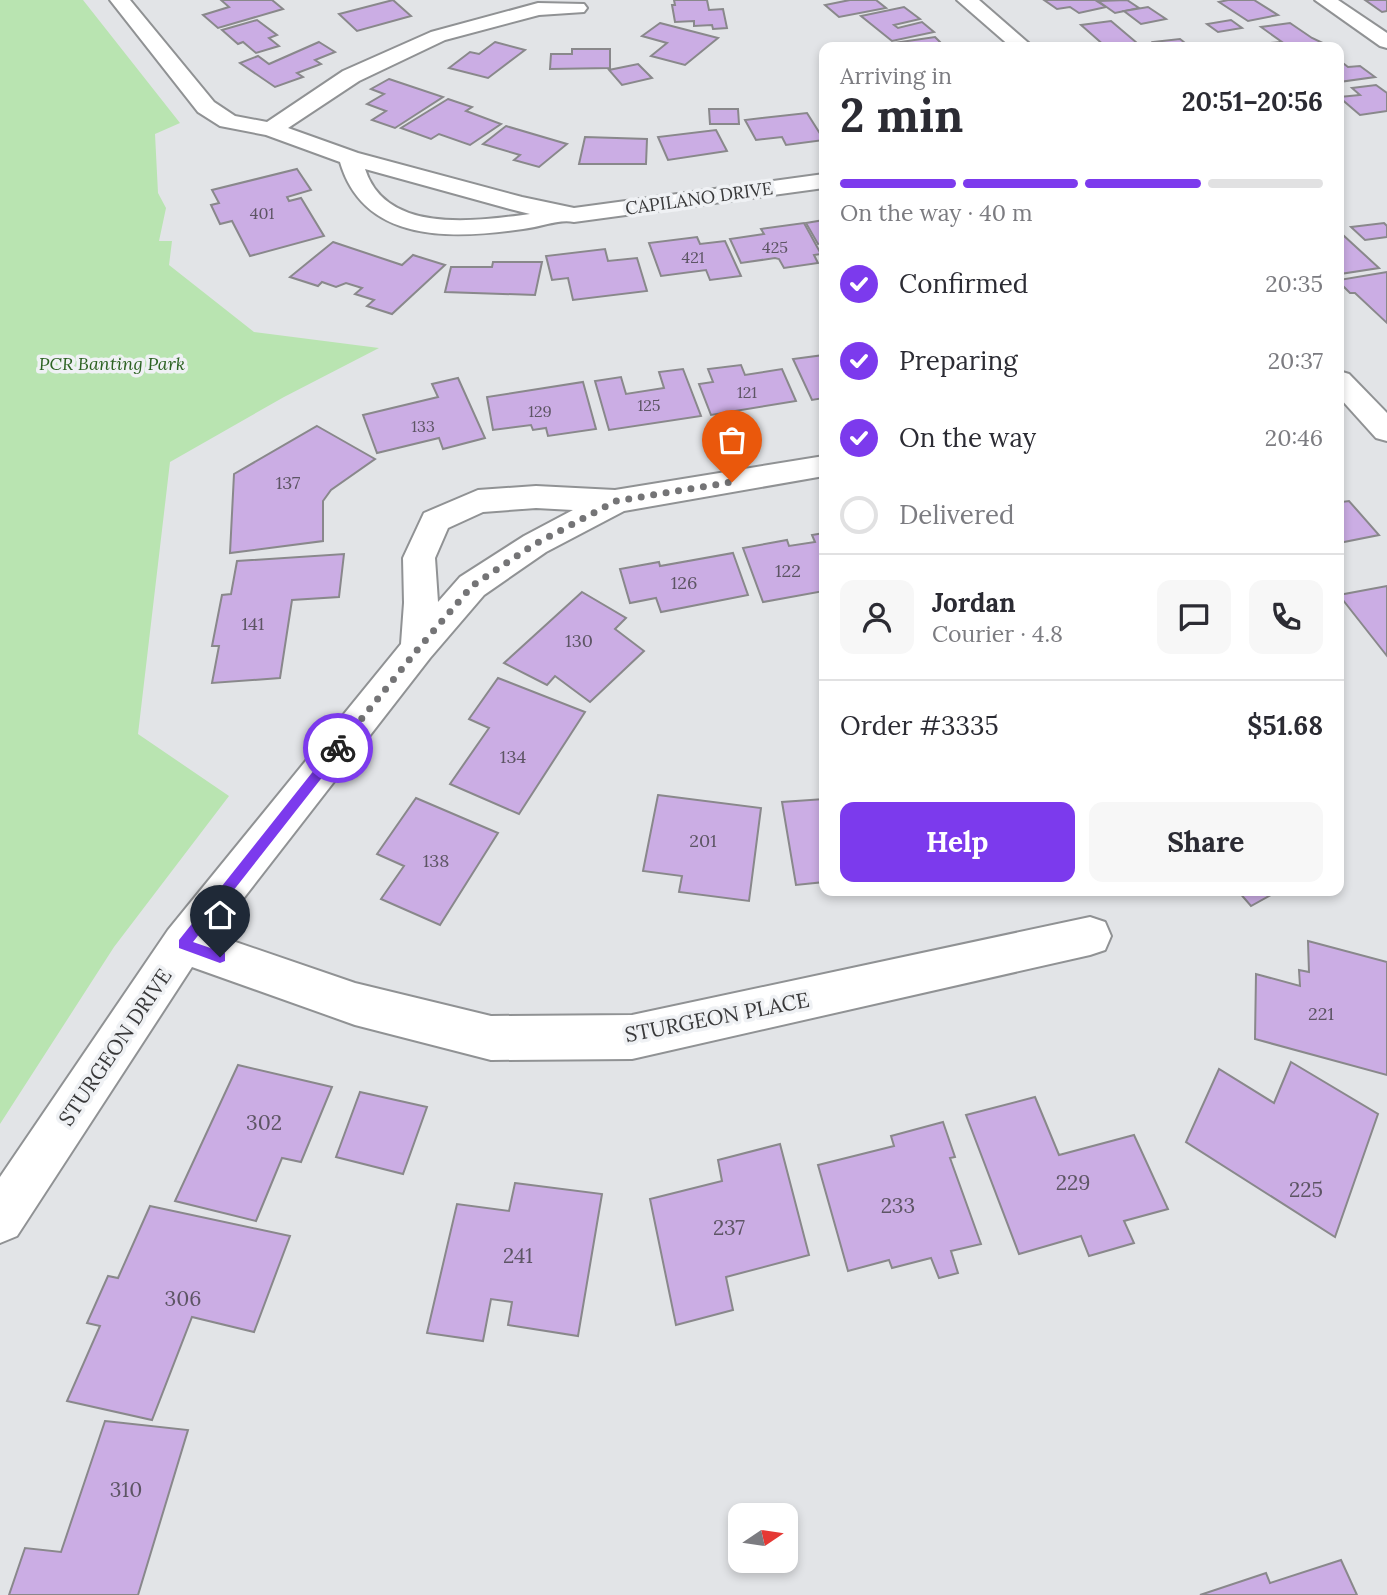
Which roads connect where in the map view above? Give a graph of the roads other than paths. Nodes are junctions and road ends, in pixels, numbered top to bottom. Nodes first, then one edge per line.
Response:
1 (120, 0) edge
2 (967, 0) edge
3 (1325, 0) edge
4 (577, 8) dead end
5 (1018, 42) edge
6 (1387, 42) edge
7 (271, 129) junction
8 (351, 158) junction
9 (819, 182) edge
10 (574, 215) junction
11 (1344, 385) edge
12 (1387, 431) edge
13 (819, 467) edge
14 (616, 501) junction
15 (418, 649) junction
16 (1090, 936) dead end
17 (183, 944) junction
18 (0, 1219) edge

1 - 7 street, CAPILANO DRIVE
2 - 5 street
3 - 6 street
4 - 7 street
7 - 8 street, CAPILANO DRIVE
8 - 10 street, CAPILANO DRIVE
8 - 10 street, CAPILANO DRIVE
9 - 10 street, CAPILANO DRIVE
11 - 12 street
13 - 14 street, STURGEON DRIVE
14 - 15 street, STURGEON DRIVE
14 - 15 street, STURGEON DRIVE
15 - 17 street, STURGEON DRIVE
16 - 17 street, STURGEON PLACE
17 - 18 street, STURGEON DRIVE

